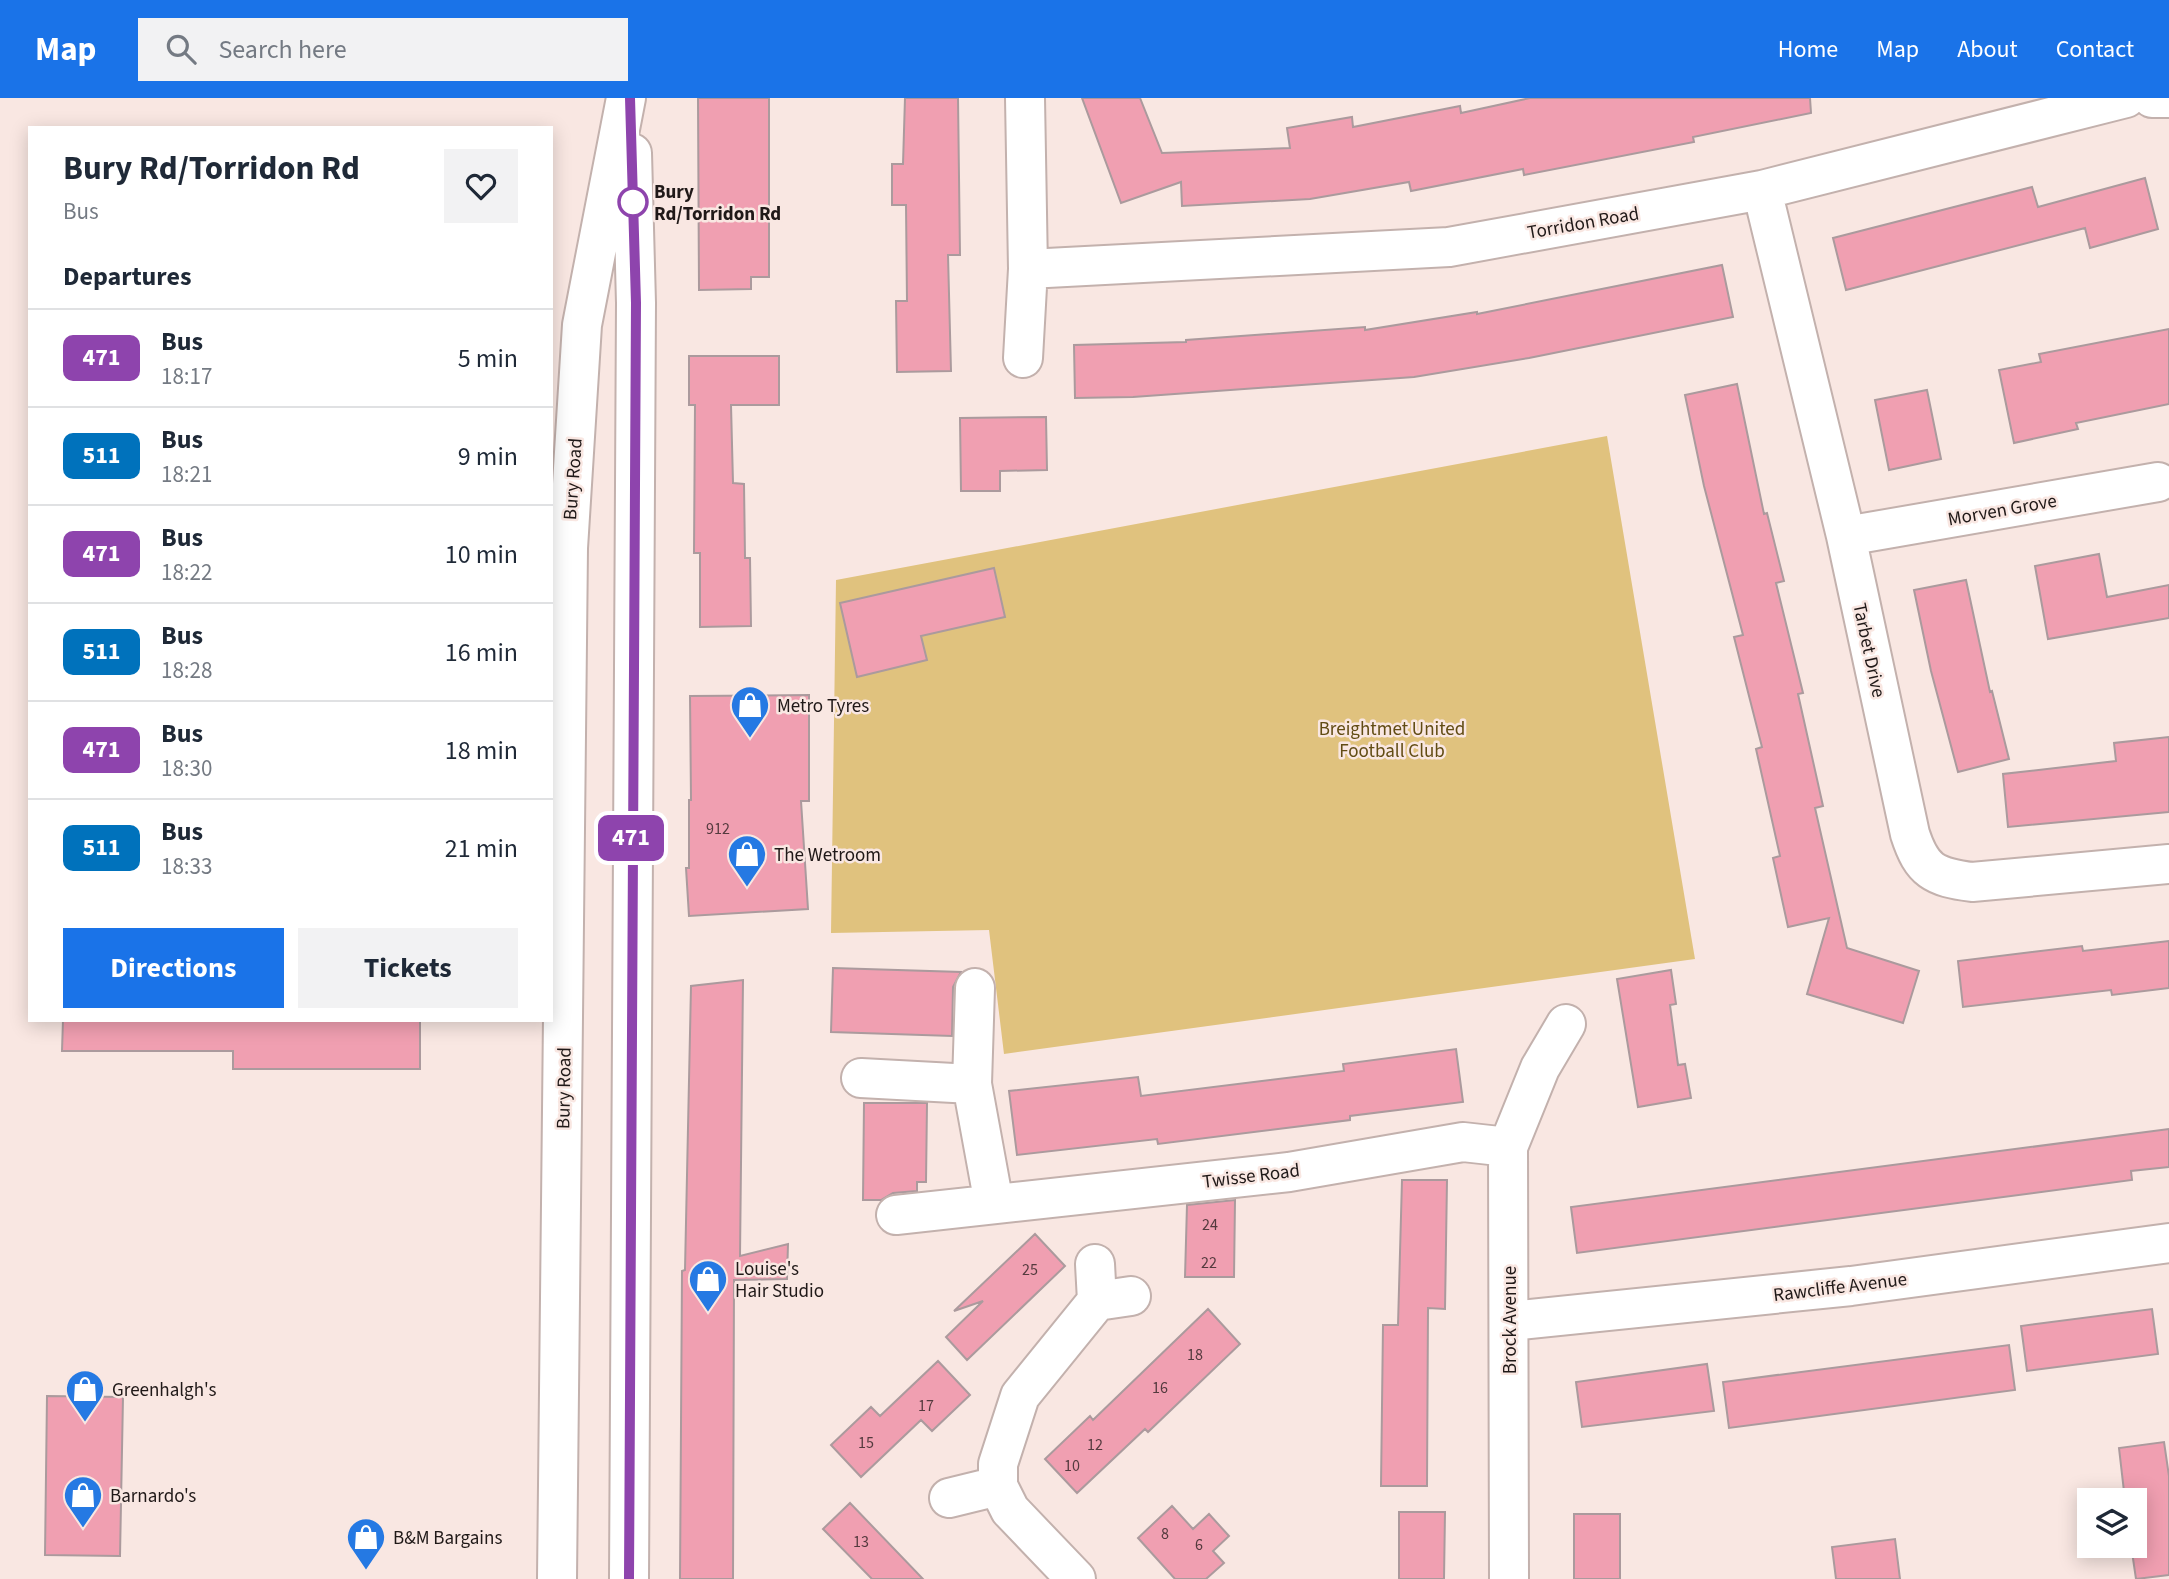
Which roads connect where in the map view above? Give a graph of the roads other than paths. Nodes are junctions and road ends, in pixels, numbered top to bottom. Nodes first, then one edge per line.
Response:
1 (628, 98) edge
2 (1025, 98) edge
3 (2126, 98) edge
4 (2152, 98) edge
5 (2169, 99) edge
6 (1762, 190) junction
7 (1028, 269) junction
8 (1023, 358) dead end
9 (2158, 482) dead end
10 (1846, 536) junction
11 (2169, 864) edge
12 (975, 988) dead end
13 (1566, 1024) dead end
14 (861, 1078) dead end
15 (972, 1084) junction
16 (1508, 1147) junction
17 (994, 1204) junction
18 (896, 1214) dead end
19 (2169, 1242) edge
20 (1095, 1264) dead end
21 (1510, 1321) junction
22 (998, 1486) junction
23 (949, 1498) dead end
24 (557, 1579) edge
25 (629, 1579) edge
26 (1076, 1579) edge
27 (1509, 1579) edge

1 - 24 main road, Bury Road
1 - 25 main road, Bury Road
2 - 7 main road
3 - 6 main road, Torridon Road
4 - 5 main road
6 - 7 main road, Torridon Road
6 - 10 main road, Tarbet Drive
7 - 8 main road
9 - 10 main road, Morven Grove
10 - 11 main road, Tarbet Drive
12 - 15 main road
13 - 16 main road, Brock Avenue
14 - 15 main road
15 - 17 main road
16 - 17 main road, Twisse Road
16 - 21 main road, Brock Avenue
17 - 18 main road, Twisse Road
19 - 21 main road, Rawcliffe Avenue
20 - 22 main road
21 - 27 main road, Brock Avenue
22 - 23 main road
22 - 26 main road

